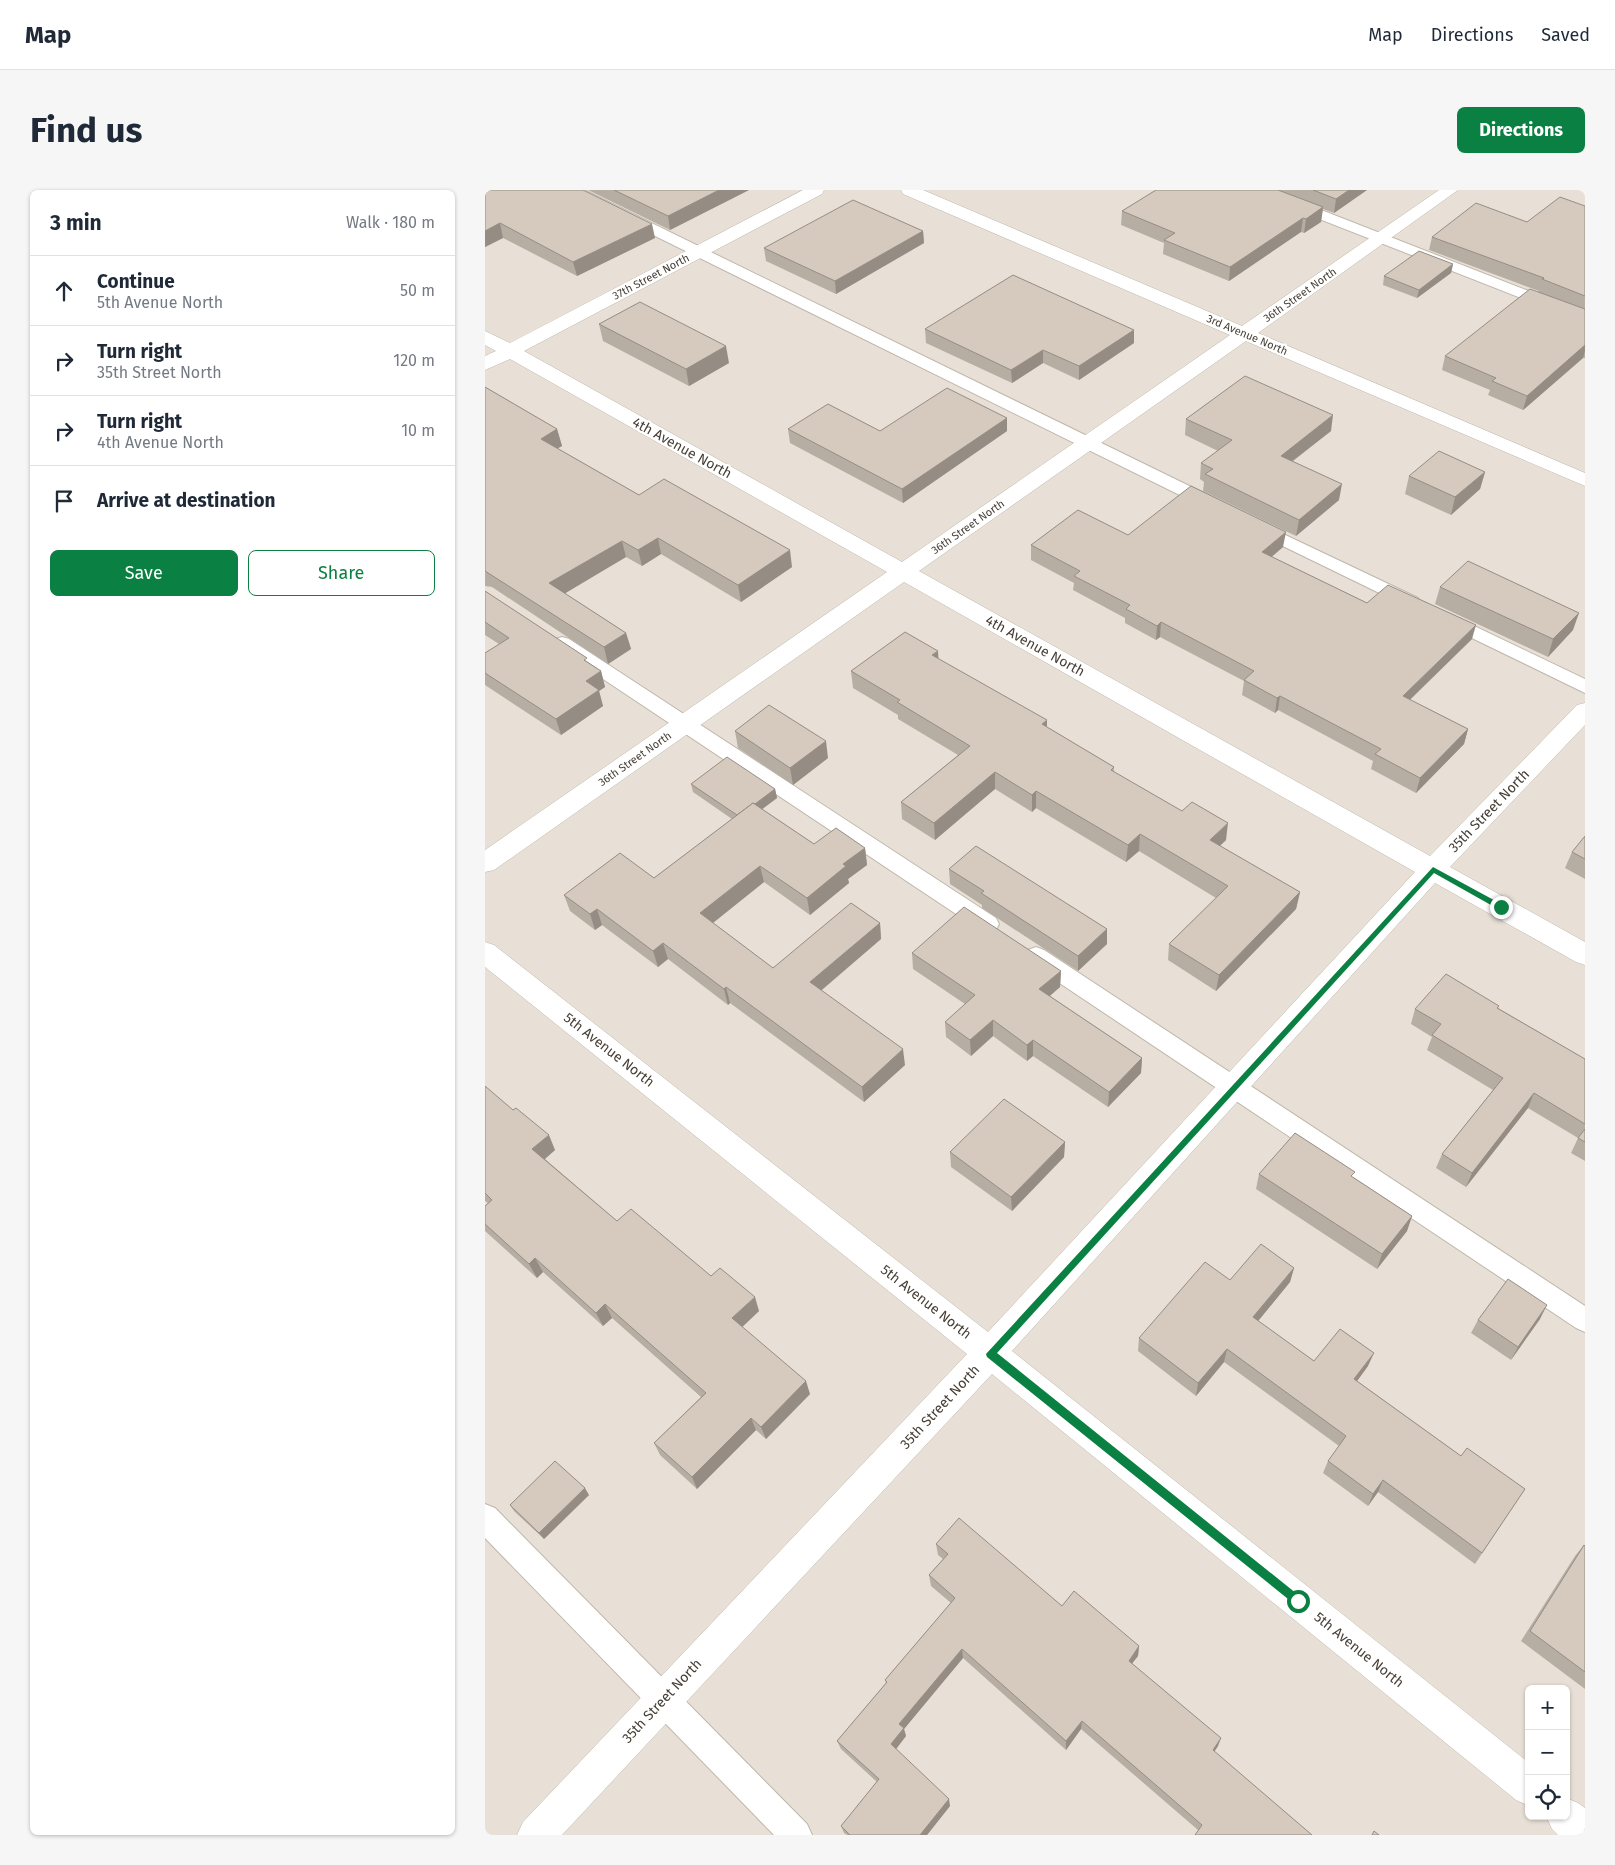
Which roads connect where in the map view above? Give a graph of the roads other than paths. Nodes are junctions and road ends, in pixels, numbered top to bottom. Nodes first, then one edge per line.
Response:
1 (573, 190) edge
2 (816, 190) edge
3 (909, 190) edge
4 (1258, 190) edge
5 (1450, 190) edge
6 (1381, 238) junction
7 (700, 251) junction
8 (1585, 318) edge
9 (1244, 334) junction
10 (485, 337) edge
11 (510, 351) junction
12 (485, 364) edge
13 (1088, 443) junction
14 (1585, 480) edge
15 (1230, 513) edge
16 (1248, 522) edge
17 (904, 572) junction
18 (543, 631) edge
19 (1585, 687) edge
20 (1585, 710) edge
21 (685, 724) junction
22 (485, 863) edge
23 (1433, 870) junction
24 (485, 952) edge
25 (1585, 955) edge
26 (1234, 1087) junction
27 (1585, 1320) edge
28 (991, 1354) junction
29 (485, 1518) edge
30 (664, 1699) junction
31 (1525, 1784) edge
32 (1570, 1820) edge
33 (1585, 1832) edge
34 (536, 1835) edge
35 (796, 1835) edge

1 - 7 lane
2 - 7 street, 37th Street North
3 - 9 street, 3rd Avenue North
4 - 6 lane
5 - 6 street, 36th Street North
6 - 8 lane
6 - 9 street, 36th Street North
7 - 11 street, 37th Street North
7 - 13 lane
9 - 13 street, 36th Street North
9 - 14 street, 3rd Avenue North
10 - 11 street, 4th Avenue North
11 - 12 street, 37th Street North
11 - 17 street, 4th Avenue North
13 - 15 lane
13 - 17 street, 36th Street North
16 - 19 lane
17 - 21 street, 36th Street North
17 - 23 street, 4th Avenue North
18 - 21 lane
20 - 23 street, 35th Street North
21 - 22 street, 36th Street North
21 - 26 lane
23 - 25 street, 4th Avenue North
23 - 26 street, 35th Street North
24 - 28 street, 5th Avenue North
26 - 27 lane
26 - 28 street, 35th Street North
28 - 30 street, 35th Street North
28 - 31 street, 5th Avenue North
29 - 30 lane
30 - 34 street, 35th Street North
30 - 35 lane
32 - 33 street

